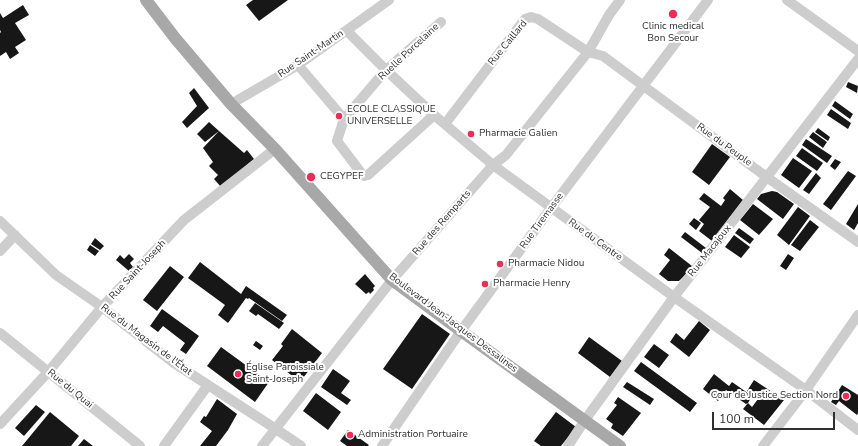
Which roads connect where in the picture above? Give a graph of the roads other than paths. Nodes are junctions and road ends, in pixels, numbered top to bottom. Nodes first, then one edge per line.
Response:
1 (146, 0) edge
2 (389, 0) edge
3 (620, 0) edge
4 (708, 0) edge
5 (788, 0) edge
6 (441, 22) dead end
7 (346, 31) junction
8 (858, 51) edge
9 (588, 52) junction
10 (858, 59) edge
11 (298, 65) junction
12 (386, 70) junction
13 (644, 86) junction
14 (231, 104) junction
15 (434, 115) junction
16 (344, 119) junction
17 (445, 124) junction
18 (275, 149) junction
19 (493, 164) junction
20 (768, 178) junction
21 (551, 208) junction
22 (0, 221) edge
23 (15, 235) junction
24 (858, 242) edge
25 (0, 251) edge
26 (392, 280) junction
27 (674, 297) junction
28 (102, 307) junction
29 (858, 315) edge
30 (461, 331) junction
31 (0, 332) edge
32 (49, 371) junction
33 (208, 385) junction
34 (806, 390) junction
35 (585, 420) junction
36 (0, 424) edge
37 (276, 428) junction
38 (858, 430) edge
39 (140, 446) edge
40 (164, 446) edge
41 (262, 446) edge
42 (301, 446) edge
43 (382, 446) edge
44 (568, 446) edge
45 (620, 446) edge
46 (763, 446) edge

1 - 14 main road, Boulevard Jean-Jacques Dessalines
2 - 7 street, Rue Saint-Martin
3 - 9 street, Rue des Remparts
4 - 13 street, Rue Tiremasse
5 - 8 street
6 - 12 street, Ruelle Porcelaine
7 - 11 street, Rue Saint-Martin
7 - 12 street, Rue du Centre
9 - 13 street, Rue du Peuple
9 - 17 street, Rue Caillard
9 - 19 street, Rue des Remparts
10 - 20 street, Rue Macajoux
11 - 14 street, Rue Saint-Martin
11 - 16 street
12 - 15 street, Rue du Centre
12 - 16 street, Ruelle Porcelaine
13 - 20 street, Rue du Peuple
13 - 21 street, Rue Tiremasse
14 - 18 main road, Boulevard Jean-Jacques Dessalines
15 - 16 street, Ruelle Porcelaine
15 - 17 street, Rue du Centre
17 - 19 street, Rue du Centre
18 - 26 main road, Boulevard Jean-Jacques Dessalines
18 - 28 street, Rue Saint-Joseph
19 - 21 street, Rue du Centre
19 - 26 street, Rue des Remparts
20 - 24 street, Rue du Peuple
20 - 27 street, Rue Macajoux
21 - 27 street, Rue du Centre
21 - 30 street, Rue Tiremasse
22 - 23 street, Rue du Magasin de l'État
23 - 25 street
23 - 28 street, Rue du Magasin de l'État
26 - 30 main road, Boulevard Jean-Jacques Dessalines
26 - 37 street, Rue des Remparts
27 - 34 street, Rue du Centre
27 - 35 street, Rue Macajoux
28 - 32 street, Rue Saint-Joseph
28 - 33 street, Rue du Magasin de l'État
29 - 34 street
30 - 35 main road, Boulevard Jean-Jacques Dessalines
30 - 43 street, Rue Tiremasse
31 - 32 street, Rue du Quai
32 - 36 street, Rue Saint-Joseph
32 - 39 street, Rue du Quai
33 - 37 street, Rue du Magasin de l'État
33 - 40 street
34 - 38 street, Rue du Centre
34 - 46 street
35 - 44 street, Rue Macajoux
35 - 45 main road, Boulevard Jean-Jacques Dessalines
37 - 41 street, Rue des Remparts
37 - 42 street, Rue du Magasin de l'État

